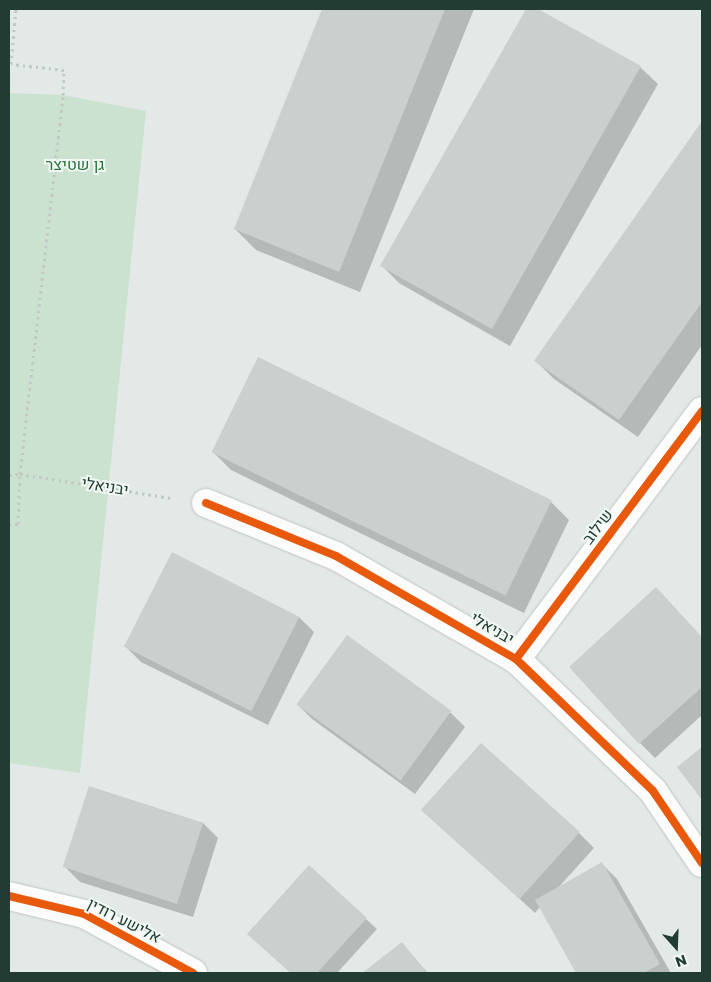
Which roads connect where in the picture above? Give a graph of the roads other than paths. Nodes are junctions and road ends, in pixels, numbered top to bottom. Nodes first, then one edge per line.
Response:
1 (702, 411) edge
2 (206, 503) road end
3 (516, 659) junction
4 (702, 863) edge
5 (9, 896) edge
6 (193, 973) edge

1 - 3 street, שילוב
2 - 3 street, יבניאלי
3 - 4 street, יבניאלי
5 - 6 street, אלישע רודין

